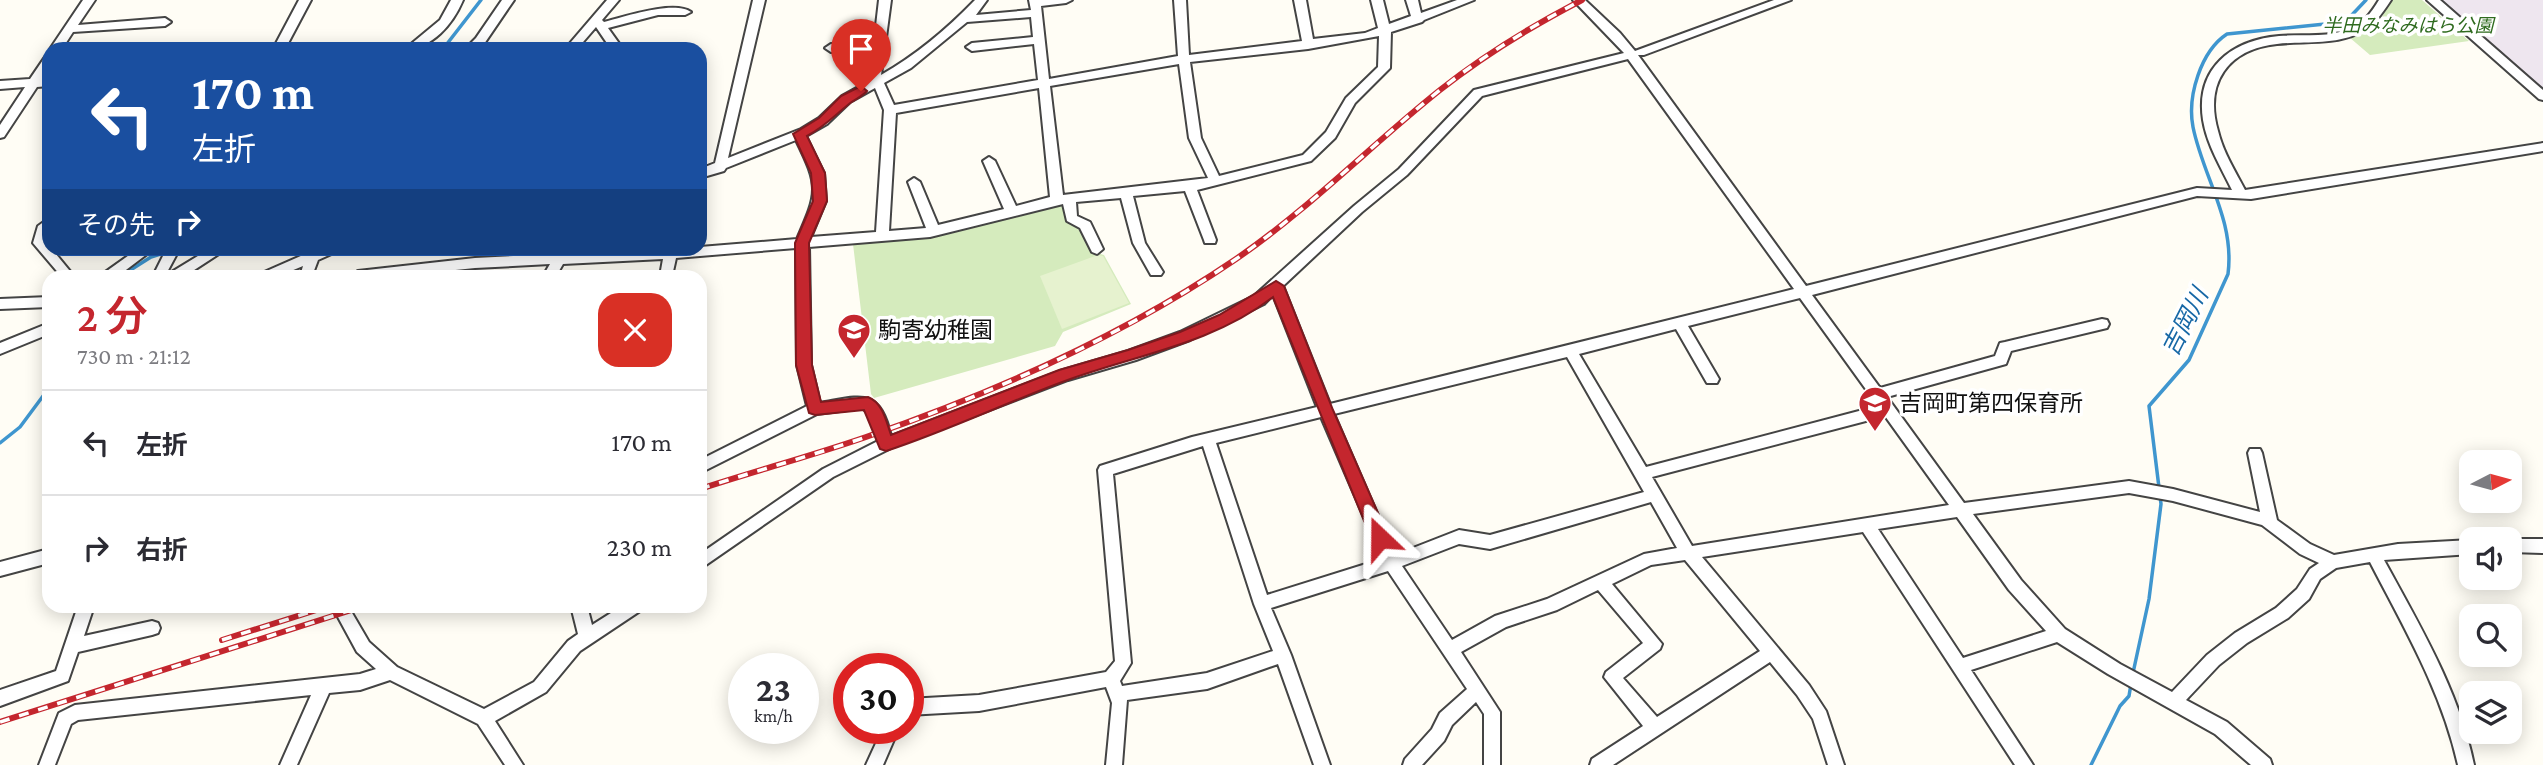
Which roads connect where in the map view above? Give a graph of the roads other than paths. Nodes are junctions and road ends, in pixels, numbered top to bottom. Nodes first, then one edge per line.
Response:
1 (89, 0) edge
2 (305, 0) edge
3 (457, 0) edge
4 (508, 0) edge
5 (613, 0) edge
6 (759, 0) edge
7 (884, 0) edge
8 (981, 0) edge
9 (1066, 0) edge
10 (1180, 0) edge
11 (1300, 0) edge
12 (1377, 0) edge
13 (1412, 0) edge
14 (1468, 0) edge
15 (1579, 0) edge
16 (1785, 0) edge
17 (2385, 0) edge
18 (2432, 0) edge
19 (1036, 5) edge
20 (685, 12) dead end
21 (970, 13) junction
22 (1418, 20) junction
23 (599, 22) junction
24 (165, 23) dead end
25 (70, 29) junction
26 (1385, 32) junction
27 (1039, 40) junction
28 (62, 42) edge
29 (283, 42) edge
30 (421, 42) edge
31 (479, 42) edge
32 (578, 42) edge
33 (612, 42) edge
34 (1308, 45) junction
35 (878, 46) junction
36 (972, 47) dead end
37 (831, 48) dead end
38 (1640, 52) dead end
39 (1624, 57) dead end
40 (1184, 58) junction
41 (42, 71) edge
42 (42, 82) edge
43 (876, 82) junction
44 (34, 83) junction
45 (1044, 84) junction
46 (0, 85) edge
47 (2543, 96) edge
48 (890, 110) junction
49 (0, 134) edge
50 (799, 134) junction
51 (2543, 147) edge
52 (989, 161) dead end
53 (720, 168) junction
54 (707, 172) edge
55 (1215, 180) junction
56 (914, 182) dead end
57 (1189, 186) junction
58 (1126, 194) junction
59 (2237, 195) junction
60 (1063, 200) junction
61 (1012, 212) junction
62 (933, 231) junction
63 (882, 237) junction
64 (1210, 240) dead end
65 (802, 243) junction
66 (1097, 249) dead end
67 (707, 251) edge
68 (51, 256) edge
69 (138, 256) edge
70 (209, 256) edge
71 (316, 256) edge
72 (534, 256) edge
73 (312, 258) junction
74 (63, 270) edge
75 (118, 270) edge
76 (185, 270) edge
77 (282, 270) edge
78 (308, 270) edge
79 (408, 270) edge
80 (1156, 272) dead end
81 (1276, 286) junction
82 (1805, 291) junction
83 (42, 302) edge
84 (0, 304) edge
85 (1679, 323) junction
86 (2102, 324) dead end
87 (42, 331) edge
88 (0, 349) edge
89 (1570, 351) junction
90 (1712, 379) dead end
91 (1878, 394) junction
92 (815, 409) junction
93 (1888, 409) junction
94 (1325, 410) junction
95 (1208, 440) junction
96 (886, 444) junction
97 (2255, 453) dead end
98 (707, 463) edge
99 (1642, 474) junction
100 (1654, 495) junction
101 (1959, 510) junction
102 (2270, 522) junction
103 (1867, 524) junction
104 (2522, 546) edge
105 (2543, 546) edge
106 (2459, 548) edge
107 (1687, 551) junction
108 (707, 557) edge
109 (2375, 557) junction
110 (42, 558) edge
111 (2333, 562) junction
112 (1391, 564) junction
113 (0, 569) edge
114 (1602, 583) junction
115 (1262, 604) junction
116 (84, 613) edge
117 (344, 613) edge
118 (581, 613) edge
119 (623, 613) edge
120 (152, 628) dead end
121 (2059, 634) junction
122 (587, 637) junction
123 (73, 646) junction
124 (1451, 649) junction
125 (1770, 653) junction
126 (1283, 654) junction
127 (1960, 666) junction
128 (391, 672) junction
129 (324, 685) junction
130 (1114, 686) junction
131 (1477, 690) junction
132 (0, 698) edge
133 (2174, 702) junction
134 (924, 707) edge
135 (484, 718) junction
136 (1655, 727) junction
137 (884, 744) edge
138 (47, 765) edge
139 (288, 765) edge
140 (515, 765) edge
141 (874, 765) edge
142 (1114, 765) edge
143 (1322, 765) edge
144 (1411, 765) edge
145 (1492, 765) edge
146 (1598, 765) edge
147 (1836, 765) edge
148 (2025, 765) edge
149 (2264, 765) edge
150 (2466, 765) edge

1 - 25 street
2 - 29 street
3 - 30 street
4 - 31 street
5 - 23 street
6 - 53 street
7 - 35 street
8 - 21 street
9 - 19 street
10 - 40 street
11 - 34 street
12 - 26 street
13 - 22 street
14 - 22 street
15 - 82 street
16 - 38 street
17 - 59 street
18 - 47 street
19 - 21 street
19 - 27 street
20 - 23 street
21 - 43 street
22 - 26 street
23 - 32 street
23 - 33 street
24 - 25 street
25 - 28 street
26 - 34 street
26 - 55 street
27 - 36 street
27 - 45 street
34 - 40 street
35 - 37 street
35 - 43 street
39 - 81 street
40 - 45 street
40 - 55 street
41 - 44 street
42 - 44 street
43 - 48 street
43 - 50 street
44 - 46 street
44 - 49 street
45 - 48 street
45 - 60 street
48 - 63 street
50 - 53 street
50 - 65 street
51 - 59 street
52 - 61 street
53 - 54 street
55 - 57 street
56 - 62 street
57 - 58 street
57 - 64 street
58 - 60 street
58 - 80 street
59 - 82 street
60 - 61 street
60 - 66 street
61 - 62 street
62 - 63 street
63 - 65 street
65 - 67 street
65 - 92 street
68 - 74 street
69 - 75 street
70 - 76 street
71 - 73 street
72 - 79 street
73 - 77 street
73 - 78 street
81 - 94 street
81 - 96 street
82 - 85 street
82 - 91 street
83 - 84 street
85 - 89 street
85 - 90 street
86 - 91 street
87 - 88 street
89 - 94 street
89 - 99 street
91 - 93 street
92 - 96 street
92 - 98 street
93 - 99 street
93 - 101 street
94 - 95 street
94 - 112 street
95 - 115 street
95 - 130 street
96 - 108 street
97 - 102 street
99 - 100 street
100 - 107 street
100 - 112 street
101 - 102 street
101 - 103 street
101 - 121 street
102 - 111 street
103 - 107 street
103 - 127 street
104 - 105 street
106 - 109 street
107 - 114 street
107 - 125 street
109 - 111 street
109 - 150 street
110 - 113 street
111 - 133 street
112 - 115 street
112 - 124 street
114 - 124 street
114 - 136 street
115 - 126 street
116 - 123 street
117 - 128 street
118 - 122 street
119 - 122 street
120 - 123 street
121 - 127 street
121 - 133 street
122 - 135 street
123 - 132 street
124 - 131 street
125 - 136 street
125 - 147 street
126 - 130 street
126 - 143 street
127 - 148 street
128 - 129 street
128 - 135 street
129 - 138 street
129 - 139 street
130 - 134 street
130 - 142 street
131 - 144 street
131 - 145 street
133 - 149 street
135 - 140 street
136 - 146 street
137 - 141 street

